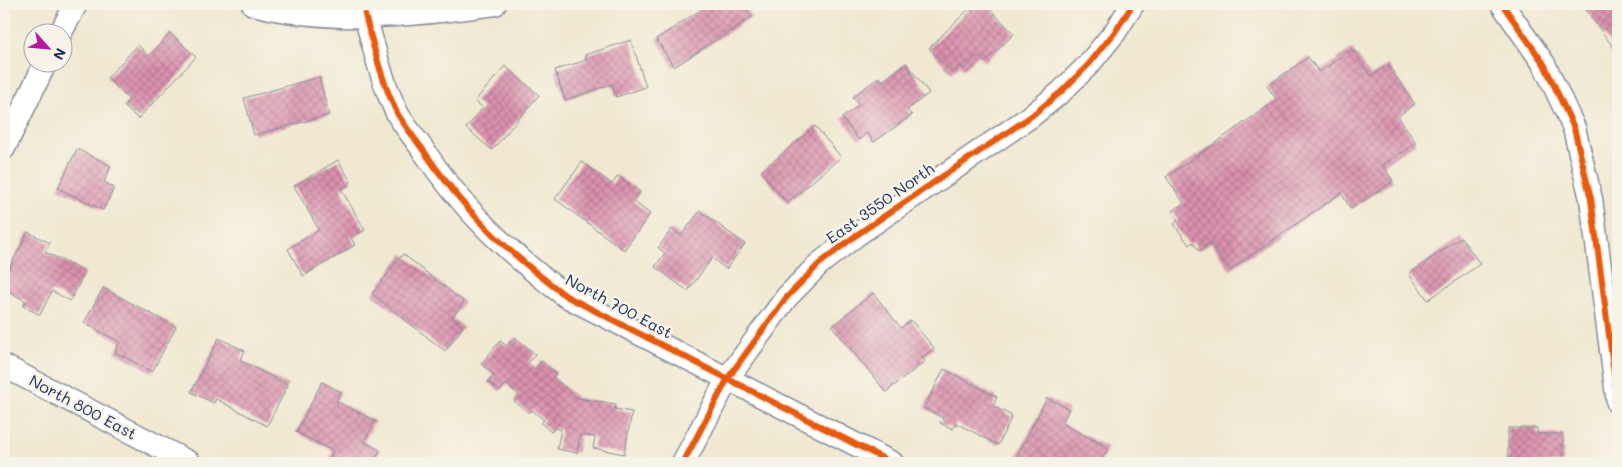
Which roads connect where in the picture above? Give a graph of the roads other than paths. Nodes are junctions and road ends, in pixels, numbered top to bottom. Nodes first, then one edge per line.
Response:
1 (76, 4) edge
2 (254, 4) edge
3 (495, 4) edge
4 (1134, 4) edge
5 (1502, 4) edge
6 (365, 15) junction
7 (66, 22) edge
8 (41, 72) edge
9 (4, 148) edge
10 (4, 366) edge
11 (728, 378) junction
12 (1618, 403) edge
13 (190, 463) edge
14 (683, 463) edge
15 (892, 463) edge

1 - 7 street
2 - 6 street
3 - 6 street
4 - 11 street, East 3550 North
5 - 12 street
6 - 11 street, North 700 East
8 - 9 street
10 - 13 street, North 800 East
11 - 14 street, East 3550 North
11 - 15 street, North 700 East

